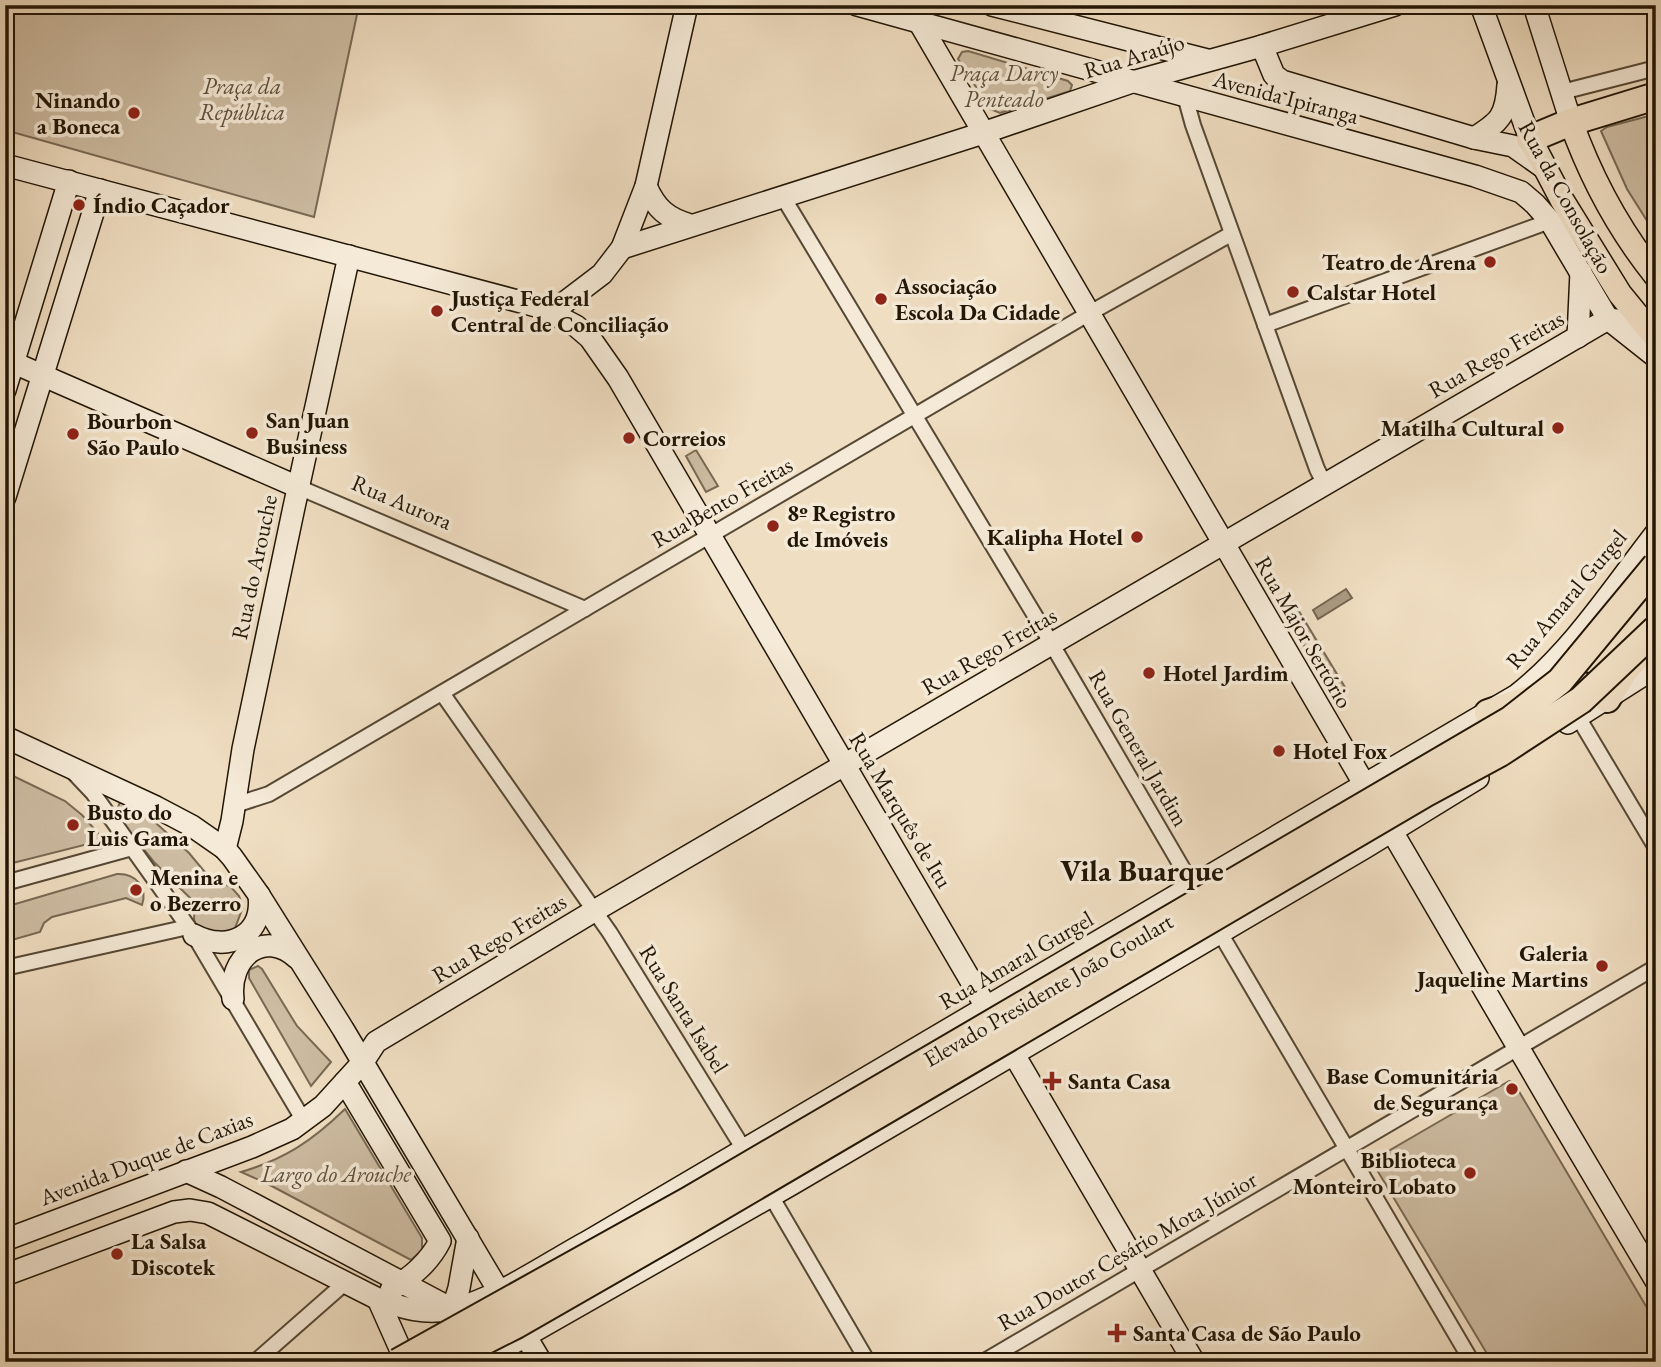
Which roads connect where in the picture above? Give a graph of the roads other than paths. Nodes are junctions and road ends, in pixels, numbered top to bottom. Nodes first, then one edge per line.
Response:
1 (687, 5) edge
2 (857, 5) edge
3 (992, 5) edge
4 (1395, 5) edge
5 (1481, 5) edge
6 (1534, 5) edge
7 (917, 14) edge
8 (1262, 46) junction
9 (1201, 63) junction
10 (1656, 68) edge
11 (1132, 82) junction
12 (1508, 82) junction
13 (1562, 92) junction
14 (1185, 96) junction
15 (1656, 96) edge
16 (1571, 122) junction
17 (983, 133) junction
18 (1474, 138) junction
19 (1530, 139) junction
20 (5, 165) edge
21 (1547, 170) junction
22 (69, 181) junction
23 (646, 186) junction
24 (100, 190) junction
25 (783, 197) junction
26 (1535, 204) joint
27 (1550, 221) junction
28 (691, 225) junction
29 (1231, 234) junction
30 (622, 248) junction
31 (349, 256) junction
32 (44, 265) junction
33 (1581, 272) junction
34 (75, 273) junction
35 (1656, 276) edge
36 (540, 307) junction
37 (1088, 314) junction
38 (1608, 319) junction
39 (1265, 325) junction
40 (1651, 328) edge
41 (1578, 337) junction
42 (1656, 357) edge
43 (9, 361) edge
44 (43, 375) junction
45 (5, 390) edge
46 (914, 416) junction
47 (1325, 485) junction
48 (298, 487) junction
49 (5, 497) edge
50 (1656, 533) edge
51 (709, 536) junction
52 (1223, 545) junction
53 (1656, 565) edge
54 (1656, 589) edge
55 (585, 608) junction
56 (1656, 629) edge
57 (1656, 637) edge
58 (1052, 645) junction
59 (1656, 654) edge
60 (1656, 667) edge
61 (442, 693) junction
62 (1589, 705) junction
63 (1488, 713) junction
64 (5, 737) edge
65 (844, 766) junction
66 (70, 768) junction
67 (1364, 787) junction
68 (235, 805) junction
69 (1390, 832) junction
70 (132, 848) junction
71 (225, 849) junction
72 (1656, 849) edge
73 (5, 883) edge
74 (1194, 887) junction
75 (259, 895) junction
76 (594, 911) junction
77 (191, 931) junction
78 (1220, 932) junction
79 (301, 962) junction
80 (1656, 967) edge
81 (5, 968) edge
82 (233, 999) junction
83 (986, 1007) junction
84 (1518, 1047) junction
85 (1014, 1053) junction
86 (363, 1062) junction
87 (345, 1082) junction
88 (304, 1121) junction
89 (744, 1149) junction
90 (1347, 1149) junction
91 (186, 1171) junction
92 (771, 1196) junction
93 (184, 1210) junction
94 (63, 1218) junction
95 (109, 1236) junction
96 (468, 1238) junction
97 (5, 1240) edge
98 (1140, 1270) junction
99 (5, 1275) edge
100 (1656, 1281) edge
101 (346, 1282) junction
102 (401, 1284) junction
103 (500, 1290) junction
104 (378, 1299) junction
105 (453, 1309) junction
106 (527, 1336) junction
107 (255, 1362) edge
108 (398, 1362) edge
109 (406, 1362) edge
110 (431, 1362) edge
111 (443, 1362) edge
112 (480, 1362) edge
113 (541, 1362) edge
114 (868, 1362) edge
115 (983, 1362) edge
116 (1194, 1362) edge
117 (1472, 1362) edge

1 - 23 street
2 - 7 street, Avenida Ipiranga
3 - 9 street, Avenida Ipiranga
4 - 8 street, Rua Araújo
5 - 12 street, Rua da Consolação
6 - 13 street, Rua da Consolação
7 - 11 street, Avenida Ipiranga
7 - 17 street, Rua Major Sertório
8 - 9 street, Rua Araújo
8 - 18 street, Avenida Ipiranga
9 - 11 street, Rua Araújo
9 - 14 street
10 - 13 street
11 - 14 street, Avenida Ipiranga
11 - 17 street, Rua Araújo
12 - 18 street
12 - 19 street, Rua da Consolação
13 - 16 street, Rua da Consolação
14 - 26 street, Avenida Ipiranga
14 - 29 street
15 - 16 highway
16 - 19 highway
16 - 35 main road, Rua da Consolação
17 - 25 street, Rua Araújo
17 - 37 street, Rua Major Sertório
18 - 21 street, Avenida Ipiranga
19 - 21 main road, Rua da Consolação
20 - 22 street
21 - 40 main road, Rua da Consolação
22 - 24 street
22 - 32 street
23 - 28 street
23 - 30 street
24 - 31 street
24 - 34 street
25 - 28 street, Rua Araújo
25 - 46 street, Rua General Jardim
26 - 27 street, Rua da Consolação
27 - 33 street, Rua da Consolação
27 - 39 street
28 - 30 street, Rua Araújo
29 - 37 street, Rua Bento Freitas
29 - 39 street
30 - 36 street
31 - 36 street
31 - 48 street, Rua do Arouche
32 - 34 street
32 - 43 street
33 - 38 street, Rua da Consolação
33 - 41 street
34 - 44 street
36 - 51 street, Rua Marquês de Itu
37 - 46 street, Rua Bento Freitas
37 - 52 street, Rua Major Sertório
38 - 40 street
38 - 41 street, Rua Rego Freitas
38 - 42 street, Rua da Consolação
39 - 47 street
41 - 47 street, Rua Rego Freitas
43 - 44 street, Rua Aurora
43 - 45 street
44 - 48 street, Rua Aurora
44 - 49 street
46 - 51 street, Rua Bento Freitas
46 - 58 street, Rua General Jardim
47 - 52 street, Rua Rego Freitas
48 - 55 street, Rua Aurora
48 - 68 street, Rua do Arouche
50 - 63 street, Rua Amaral Gurgel
51 - 55 street, Rua Bento Freitas
51 - 65 street, Rua Marquês de Itu
52 - 58 street, Rua Rego Freitas
52 - 67 street, Rua Major Sertório
53 - 108 highway, Elevado Presidente João Goulart, bridge
54 - 63 highway
55 - 61 street, Rua Bento Freitas
56 - 62 highway, Elevado Presidente João Goulart, bridge
57 - 62 highway
58 - 65 street, Rua Rego Freitas
58 - 74 street, Rua General Jardim
59 - 62 highway, bridge
60 - 62 street
61 - 68 street, Rua Bento Freitas
61 - 76 street, Rua Santa Isabel
62 - 69 street
62 - 72 street
62 - 111 highway, Elevado Presidente João Goulart, bridge
63 - 67 street, Rua Amaral Gurgel
64 - 66 street
65 - 76 street, Rua Rego Freitas
65 - 83 street, Rua Marquês de Itu
66 - 70 street
66 - 71 street
67 - 69 street, Rua Major Sertório
67 - 74 street, Rua Amaral Gurgel
68 - 71 street, Rua do Arouche
69 - 78 street
69 - 84 street, Rua Major Sertório
70 - 73 street
70 - 77 street
71 - 75 street
74 - 78 street, Rua General Jardim
74 - 83 street, Rua Amaral Gurgel
75 - 77 street
75 - 79 street
76 - 86 street, Rua Rego Freitas
76 - 89 street, Rua Santa Isabel
77 - 81 street
77 - 82 street
78 - 85 street
78 - 90 street, Rua General Jardim
79 - 82 street
79 - 86 street
80 - 84 street, Rua Doutor Cesário Mota Júnior
82 - 88 street
83 - 85 street, Rua Marquês de Itu
83 - 89 street, Rua Amaral Gurgel
84 - 90 street, Rua Doutor Cesário Mota Júnior
84 - 100 street, Rua Major Sertório
85 - 92 street
85 - 98 street, Rua Marquês de Itu
86 - 87 street
86 - 96 street
87 - 88 street
87 - 102 street
88 - 91 street, Avenida Duque de Caxias
89 - 92 street, Rua Santa Isabel
89 - 103 street, Rua Amaral Gurgel
90 - 98 street, Rua Doutor Cesário Mota Júnior
90 - 117 street, Rua General Jardim
91 - 93 street
91 - 94 street, Avenida Duque de Caxias
91 - 102 street
92 - 106 street
92 - 114 street, Rua Santa Isabel
93 - 95 street
93 - 101 street
94 - 95 street
94 - 97 street, Avenida Duque de Caxias
95 - 99 street
96 - 103 street
96 - 105 street
98 - 115 street, Rua Doutor Cesário Mota Júnior
98 - 116 street, Rua Marquês de Itu
101 - 104 street
101 - 107 street
102 - 104 street
102 - 105 street
103 - 105 street
103 - 106 street
104 - 105 street
104 - 109 street
105 - 110 street
106 - 112 street
106 - 113 street

